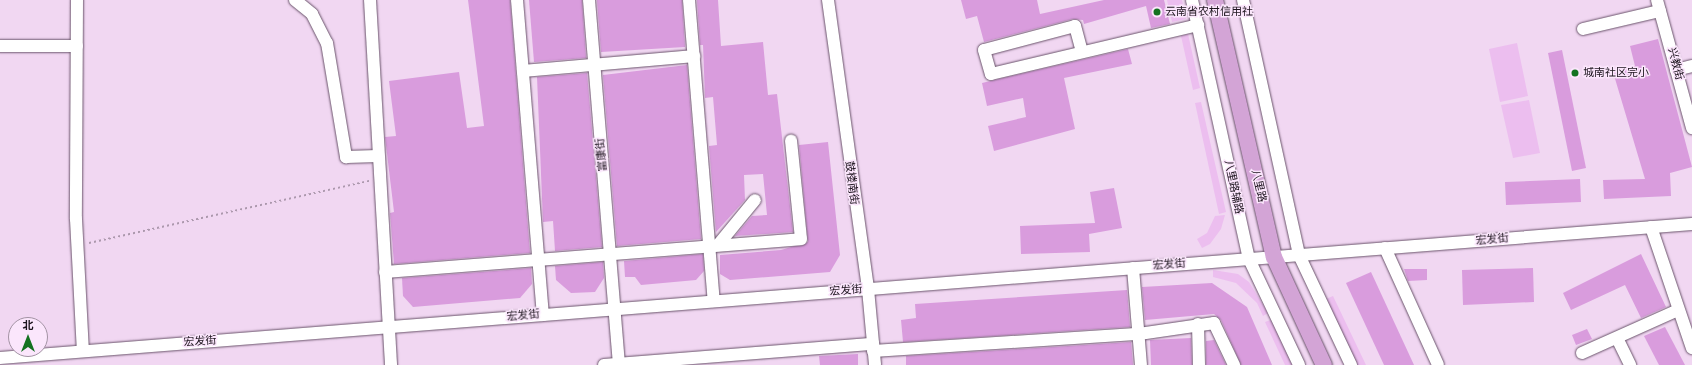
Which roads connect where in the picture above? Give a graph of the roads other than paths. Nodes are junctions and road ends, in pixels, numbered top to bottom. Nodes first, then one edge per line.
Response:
1 (77, 0) edge
2 (295, 0) edge
3 (370, 0) edge
4 (517, 0) edge
5 (589, 0) edge
6 (689, 0) edge
7 (828, 0) edge
8 (1192, 0) edge
9 (1215, 0) edge
10 (1243, 0) edge
11 (1659, 5) edge
12 (1198, 25) junction
13 (1583, 29) dead end
14 (0, 46) edge
15 (77, 46) junction
16 (1082, 52) junction
17 (694, 56) junction
18 (595, 64) junction
19 (1692, 66) edge
20 (523, 70) junction
21 (1676, 70) junction
22 (1692, 128) edge
23 (791, 141) dead end
24 (378, 156) junction
25 (755, 200) dead end
26 (1692, 224) edge
27 (1651, 227) junction
28 (714, 246) junction
29 (1385, 248) junction
30 (610, 254) junction
31 (1299, 255) junction
32 (1274, 257) junction
33 (1249, 259) junction
34 (538, 260) junction
35 (1133, 268) junction
36 (386, 272) junction
37 (868, 289) junction
38 (714, 301) junction
39 (615, 309) junction
40 (1678, 310) junction
41 (543, 315) junction
42 (1198, 324) junction
43 (389, 327) junction
44 (1139, 334) junction
45 (1617, 338) junction
46 (873, 348) junction
47 (1692, 348) edge
48 (83, 351) junction
49 (1582, 353) dead end
50 (0, 358) edge
51 (619, 364) edge
52 (391, 365) edge
53 (604, 365) edge
54 (874, 365) edge
55 (1141, 365) edge
56 (1199, 365) edge
57 (1234, 365) edge
58 (1299, 365) edge
59 (1324, 365) edge
60 (1350, 365) edge
61 (1438, 365) edge
62 (1630, 365) edge

1 - 15 street
2 - 24 street
3 - 24 street
4 - 20 street
5 - 18 street, 富康街
6 - 17 street
7 - 37 street, 鼓楼南街
8 - 12 street, 八里路辅路
9 - 32 main road, 八里路
10 - 31 street
11 - 13 street
11 - 21 street, 兴教街
12 - 16 street
12 - 33 street, 八里路辅路
14 - 15 street
15 - 48 street
16 - 16 street
17 - 18 street
17 - 28 street
18 - 20 street
18 - 30 street, 富康街
19 - 21 street
20 - 34 street
21 - 22 street, 兴教街
23 - 28 street
24 - 36 street
25 - 28 street
26 - 27 street, 宏发街
27 - 29 street, 宏发街
27 - 40 street
28 - 30 street
28 - 38 street
29 - 31 street, 宏发街
29 - 61 street
30 - 34 street
30 - 39 street, 富康街
31 - 32 street, 宏发街
31 - 60 street
32 - 33 street, 宏发街
32 - 59 main road, 八里路
33 - 35 street, 宏发街
33 - 58 street, 八里路辅路
34 - 36 street
34 - 41 street
35 - 37 street, 宏发街
35 - 44 street
36 - 43 street
37 - 38 street, 宏发街
37 - 46 street, 鼓楼南街
38 - 39 street, 宏发街
39 - 41 street, 宏发街
39 - 51 street, 富康街
40 - 45 street
40 - 47 street
41 - 43 street, 宏发街
42 - 44 street
42 - 56 street
42 - 57 street
43 - 48 street, 宏发街
43 - 52 street
44 - 46 street
44 - 55 street
45 - 49 street
45 - 62 street
46 - 51 street
46 - 54 street, 鼓楼南街
48 - 50 street, 宏发街
51 - 53 street

